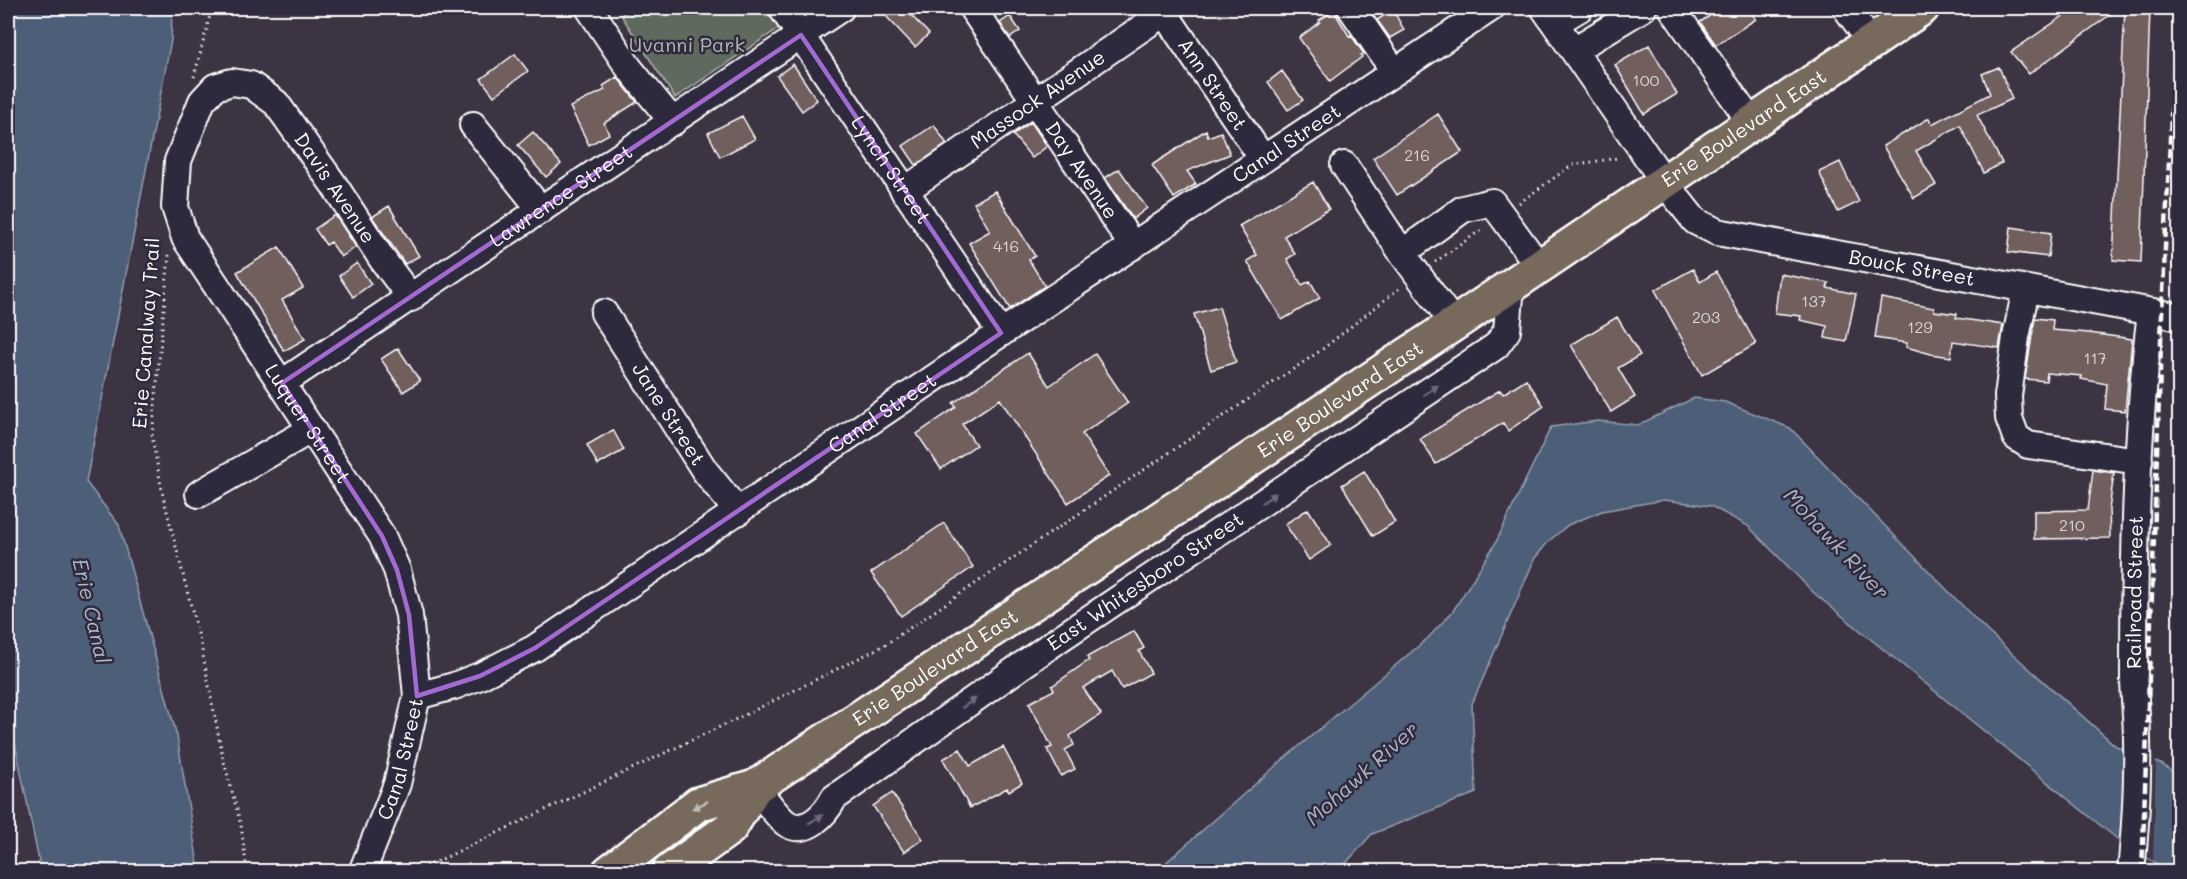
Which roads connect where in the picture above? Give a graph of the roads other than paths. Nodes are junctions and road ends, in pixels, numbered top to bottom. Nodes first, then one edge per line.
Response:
1 (589, 8) edge
2 (782, 8) edge
3 (841, 8) edge
4 (972, 8) edge
5 (1351, 8) edge
6 (1491, 8) edge
7 (1580, 8) edge
8 (1643, 8) edge
9 (1671, 8) edge
10 (1846, 8) edge
11 (1922, 8) edge
12 (1165, 9) edge
13 (1550, 15) edge
14 (801, 35) junction
15 (1871, 42) junction
16 (1574, 50) junction
17 (1394, 71) junction
18 (251, 86) joint
19 (1035, 100) junction
20 (673, 122) junction
21 (1752, 124) junction
22 (473, 125) dead end
23 (1263, 159) junction
24 (1344, 165) dead end
25 (1665, 183) junction
26 (904, 191) junction
27 (541, 210) junction
28 (1133, 246) junction
29 (1402, 253) junction
30 (1538, 265) junction
31 (1511, 285) junction
32 (2026, 288) junction
33 (411, 298) junction
34 (2151, 312) junction
35 (604, 314) dead end
36 (2180, 317) edge
37 (1454, 324) junction
38 (1001, 333) junction
39 (282, 383) junction
40 (312, 429) junction
41 (2139, 461) junction
42 (199, 494) dead end
43 (738, 512) junction
44 (417, 696) junction
45 (755, 787) junction
46 (2132, 865) edge
47 (362, 872) edge
48 (609, 872) edge
49 (669, 872) edge

1 - 20 street
2 - 14 street, Lynch Street
3 - 14 street, Lawrence Street
4 - 19 street, Day Avenue
5 - 17 street
6 - 17 street, Canal Street
7 - 13 street
8 - 16 street
9 - 21 street
10 - 15 street
11 - 15 main road, Erie Boulevard East
12 - 19 street, Massock Avenue
12 - 23 street, Ann Street
13 - 16 street, Bouck Street
14 - 20 street, Lawrence Street
14 - 26 street, Lynch Street
15 - 21 main road, Erie Boulevard East
16 - 25 street, Bouck Street
17 - 23 street, Canal Street
18 - 33 street, Davis Avenue
18 - 39 street, Luquer Street
19 - 26 street, Massock Avenue
19 - 28 street, Day Avenue
20 - 27 street, Lawrence Street
21 - 25 main road, Erie Boulevard East
22 - 27 street
23 - 28 street, Canal Street
24 - 29 street
25 - 30 main road, Erie Boulevard East
25 - 32 street, Bouck Street
26 - 38 street, Lynch Street
27 - 33 street, Lawrence Street
28 - 38 street, Canal Street
29 - 30 street
29 - 37 street
30 - 31 main road, Erie Boulevard East
31 - 37 main road, Erie Boulevard East
45 -> 31 street, East Whitesboro Street
32 - 34 street, Bouck Street
32 - 41 street
33 - 39 street, Lawrence Street
34 - 36 street, Bouck Street
34 - 41 street, Railroad Street
35 - 43 street, Jane Street
37 - 45 main road, Erie Boulevard East
38 - 43 street, Canal Street
39 - 40 street, Luquer Street
40 - 42 street
40 - 44 street, Luquer Street
41 - 46 street, Railroad Street
43 - 44 street, Canal Street
44 - 47 street, Canal Street
45 -> 48 main road, Erie Boulevard East
45 - 49 main road, Erie Boulevard East

